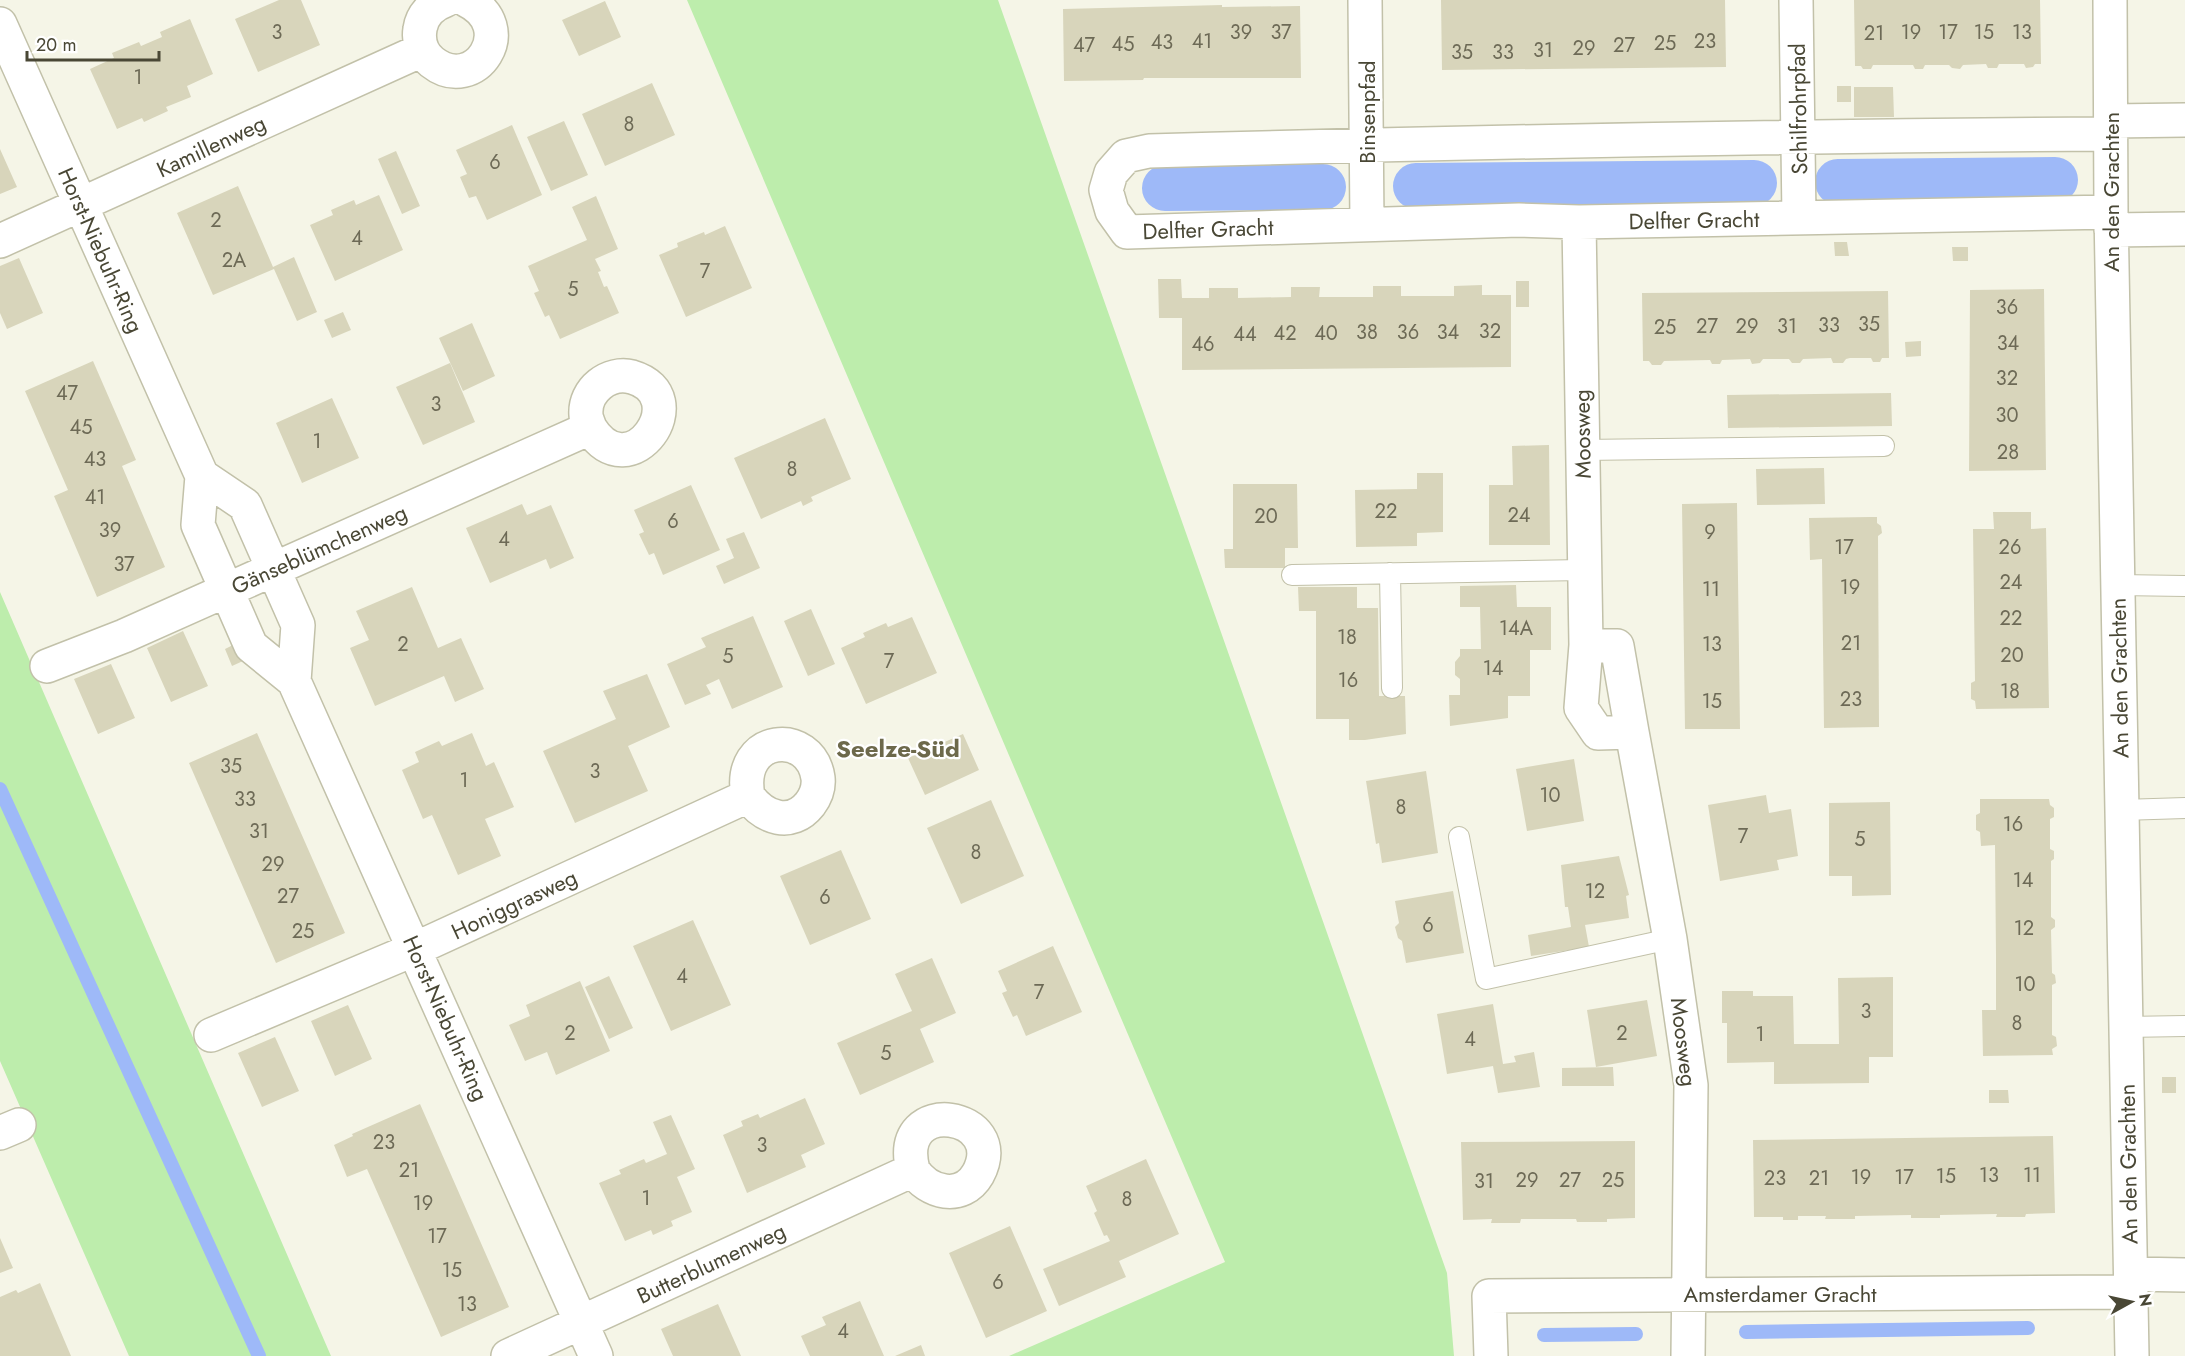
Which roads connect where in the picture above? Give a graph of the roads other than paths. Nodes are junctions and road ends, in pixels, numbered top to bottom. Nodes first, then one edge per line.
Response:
1 (446, 0) edge
2 (466, 0) edge
3 (1365, 0) edge
4 (1796, 0) edge
5 (2110, 0) edge
6 (0, 24) edge
7 (422, 50) junction
8 (2185, 120) edge
9 (2111, 128) junction
10 (1798, 137) junction
11 (1367, 145) junction
12 (81, 205) junction
13 (1799, 218) junction
14 (2111, 221) junction
15 (1579, 222) junction
16 (1367, 224) junction
17 (2185, 229) edge
18 (0, 241) edge
19 (590, 428) dead end
20 (1884, 446) dead end
21 (1582, 450) junction
22 (202, 476) junction
23 (273, 569) junction
24 (1584, 570) junction
25 (1390, 573) junction
26 (1292, 575) dead end
27 (2118, 585) junction
28 (2185, 586) edge
29 (227, 590) junction
30 (1586, 645) junction
31 (47, 666) dead end
32 (294, 681) junction
33 (1392, 688) dead end
34 (1632, 732) junction
35 (748, 796) dead end
36 (2185, 807) edge
37 (2122, 810) junction
38 (1460, 837) dead end
39 (1670, 939) junction
40 (415, 949) junction
41 (2185, 1026) edge
42 (2125, 1027) junction
43 (211, 1035) dead end
44 (913, 1170) dead end
45 (2185, 1275) edge
46 (2131, 1283) junction
47 (1690, 1294) junction
48 (582, 1323) junction
49 (508, 1356) edge
50 (596, 1356) edge
51 (1491, 1356) edge
52 (1688, 1356) edge
53 (2132, 1356) edge

1 - 7 street
2 - 7 street
3 - 11 street, Binsenpfad
4 - 10 street, Schilfrohrpfad
5 - 9 street, An den Grachten
6 - 12 street, Horst-Niebuhr-Ring
7 - 12 street, Kamillenweg
8 - 9 street, Delfter Gracht
9 - 10 street, Delfter Gracht
9 - 14 street, An den Grachten
10 - 11 street, Delfter Gracht
10 - 13 street, Schilfrohrpfad
11 - 16 street, Binsenpfad
11 - 16 street, Delfter Gracht
12 - 18 street, Kamillenweg
12 - 22 street, Horst-Niebuhr-Ring
13 - 14 street, Delfter Gracht
13 - 15 street, Delfter Gracht
14 - 17 street, Delfter Gracht
14 - 27 street, An den Grachten
15 - 16 street, Delfter Gracht
15 - 21 street, Moosweg
19 - 23 street, Gänseblümchenweg
20 - 21 lane
21 - 24 street, Moosweg
22 - 23 street, Horst-Niebuhr-Ring
22 - 29 street, Horst-Niebuhr-Ring
23 - 29 street, Gänseblümchenweg
23 - 32 street, Horst-Niebuhr-Ring
24 - 25 lane
24 - 30 street, Moosweg
25 - 26 lane
25 - 33 lane
27 - 28 lane
27 - 37 street, An den Grachten
29 - 31 street, Gänseblümchenweg
29 - 32 street, Horst-Niebuhr-Ring
30 - 34 street, Moosweg
30 - 34 street, Moosweg
32 - 40 street, Horst-Niebuhr-Ring
34 - 39 street, Moosweg
35 - 40 street, Honiggrasweg
36 - 37 lane
37 - 42 street, An den Grachten
38 - 39 lane
39 - 47 street, Moosweg
40 - 43 street, Honiggrasweg
40 - 48 street, Horst-Niebuhr-Ring
41 - 42 lane
42 - 46 street, An den Grachten
44 - 48 street, Butterblumenweg
45 - 46 street, Amsterdamer Gracht
46 - 47 street, Amsterdamer Gracht
46 - 53 street, An den Grachten
47 - 51 street, Amsterdamer Gracht
47 - 52 street, Moosweg
48 - 49 street, Butterblumenweg
48 - 50 street, Horst-Niebuhr-Ring

